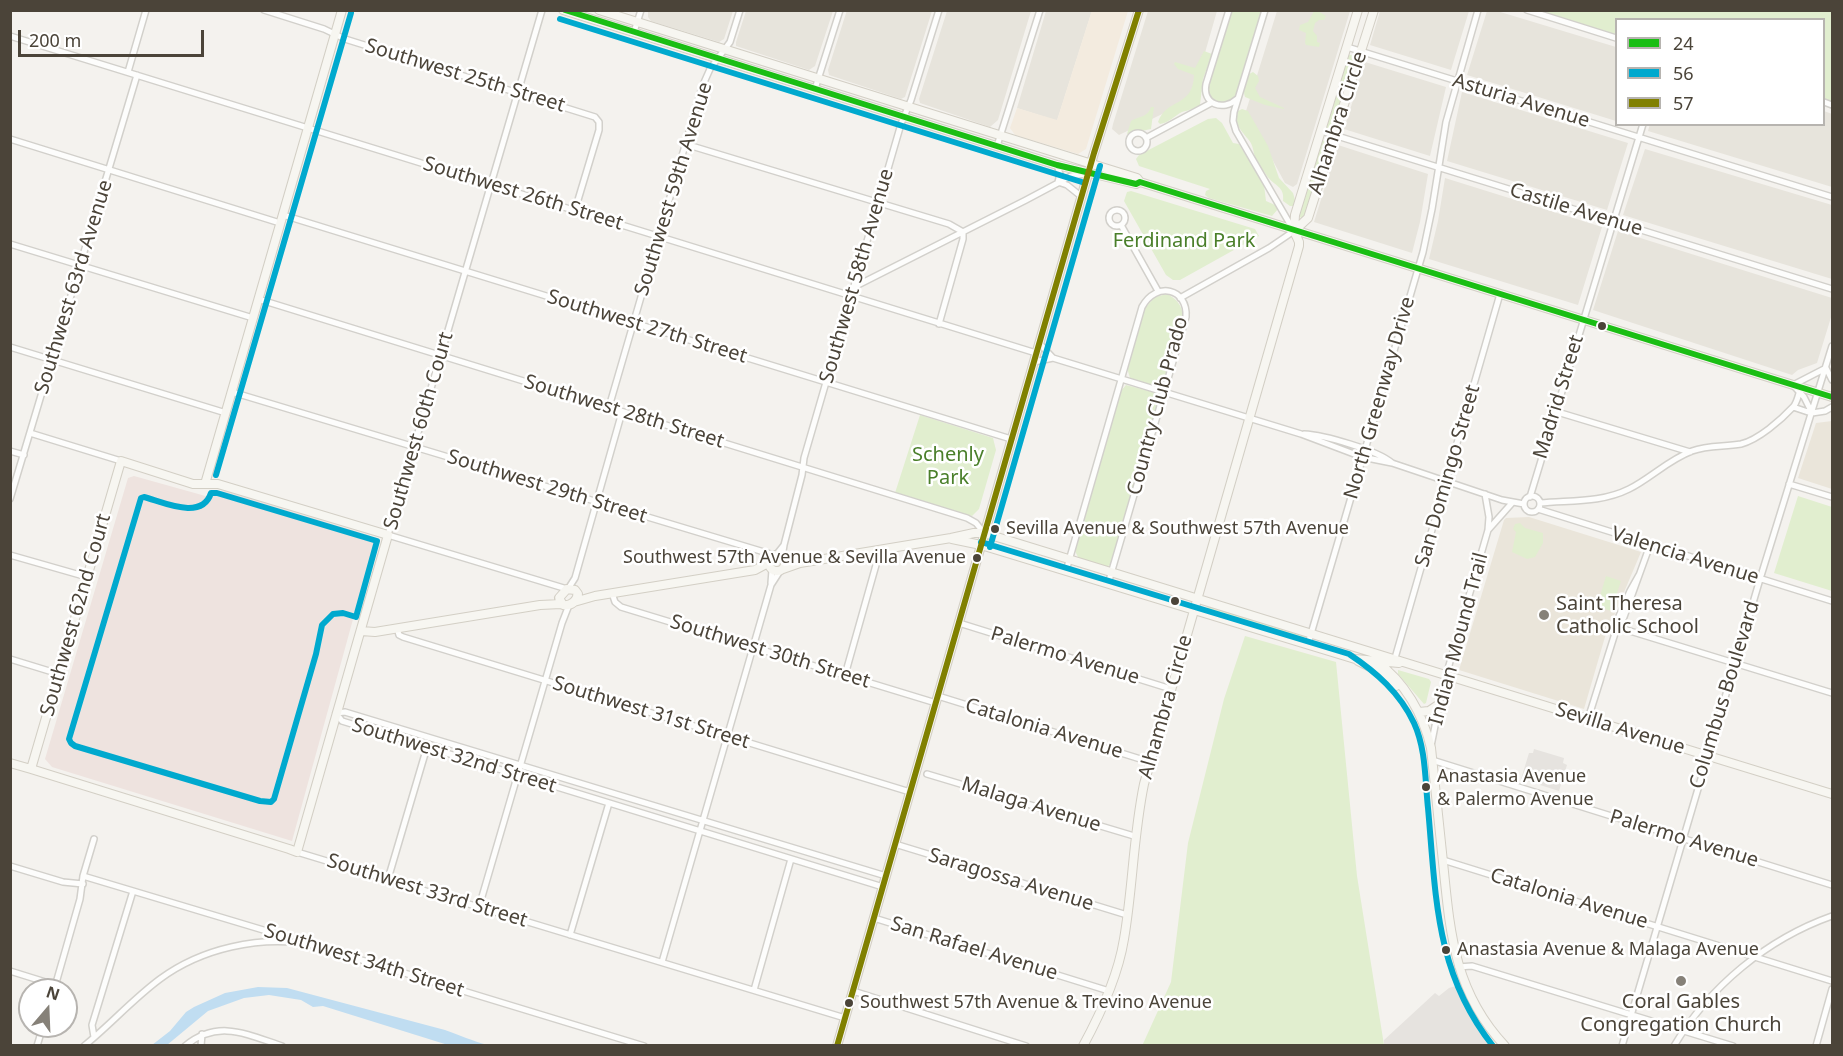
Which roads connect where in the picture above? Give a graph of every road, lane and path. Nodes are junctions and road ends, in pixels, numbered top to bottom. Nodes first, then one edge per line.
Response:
1 (146, 10) edge
2 (264, 10) edge
3 (342, 10) edge
4 (542, 10) edge
5 (563, 10) edge
6 (599, 10) edge
7 (641, 10) edge
8 (740, 10) edge
9 (840, 10) edge
10 (939, 10) edge
11 (1040, 10) edge
12 (1139, 10) edge
13 (1229, 10) edge
14 (1265, 10) edge
15 (1358, 10) edge
16 (1374, 10) edge
17 (1527, 10) edge
18 (1478, 11) edge
19 (637, 22) junction
20 (634, 32) junction
21 (335, 35) junction
22 (10, 36) edge
23 (1615, 37) edge
24 (1347, 47) junction
25 (724, 50) junction
26 (1360, 51) junction
27 (717, 58) junction
28 (128, 72) junction
29 (137, 75) junction
30 (818, 79) junction
31 (1457, 81) junction
32 (815, 89) junction
33 (518, 93) junction
34 (1238, 98) junction
35 (1211, 103) junction
36 (908, 106) junction
37 (904, 116) junction
38 (1642, 126) edge
39 (309, 128) junction
40 (1320, 131) junction
41 (1333, 135) junction
42 (1001, 136) junction
43 (1639, 137) junction
44 (1146, 138) dead end
45 (10, 139) edge
46 (685, 144) junction
47 (997, 146) junction
48 (1091, 164) junction
49 (1057, 165) junction
50 (1438, 167) junction
51 (109, 170) junction
52 (1088, 174) junction
53 (1058, 182) junction
54 (1140, 182) junction
55 (491, 184) junction
56 (1833, 196) edge
57 (1082, 197) junction
58 (878, 203) junction
59 (575, 210) junction
60 (282, 219) junction
61 (1613, 221) junction
62 (1121, 225) dead end
63 (1294, 231) junction
64 (963, 232) junction
65 (659, 236) junction
66 (10, 244) edge
67 (80, 265) junction
68 (1417, 268) junction
69 (466, 271) junction
70 (854, 286) junction
71 (1833, 289) edge
72 (1158, 291) junction
73 (1500, 294) junction
74 (852, 296) junction
75 (1180, 298) junction
76 (258, 299) junction
77 (253, 318) junction
78 (1583, 320) junction
79 (634, 323) junction
80 (939, 324) junction
81 (1039, 343) junction
82 (1833, 346) edge
83 (10, 347) edge
84 (1036, 353) junction
85 (441, 356) junction
86 (1053, 358) junction
87 (52, 360) junction
88 (1034, 362) junction
89 (1826, 368) junction
90 (1121, 379) junction
91 (1833, 380) edge
92 (826, 382) junction
93 (1796, 387) junction
94 (232, 392) junction
95 (1164, 392) junction
96 (1818, 392) junction
97 (1833, 397) edge
98 (1833, 406) edge
99 (609, 407) junction
100 (1793, 407) junction
101 (622, 411) junction
102 (1554, 411) junction
103 (226, 413) junction
104 (1812, 413) junction
105 (1250, 418) junction
106 (30, 433) junction
107 (1301, 434) junction
108 (1011, 439) junction
109 (414, 447) junction
110 (1364, 450) junction
111 (10, 451) edge
112 (1689, 452) junction
113 (24, 455) junction
114 (1362, 457) junction
115 (122, 461) junction
116 (1392, 463) junction
117 (803, 467) junction
118 (1447, 481) junction
119 (205, 484) junction
120 (1790, 484) junction
121 (1485, 494) junction
122 (1530, 497) junction
123 (1833, 497) edge
124 (10, 499) edge
125 (597, 502) junction
126 (1512, 503) junction
127 (1524, 504) junction
128 (1539, 506) junction
129 (1488, 530) junction
130 (984, 533) junction
131 (388, 535) junction
132 (951, 538) junction
133 (981, 545) junction
134 (1650, 545) junction
135 (878, 550) junction
136 (10, 555) edge
137 (1070, 559) junction
138 (776, 563) junction
139 (1066, 571) junction
140 (1112, 572) junction
141 (87, 577) junction
142 (1760, 579) junction
143 (546, 584) junction
144 (1108, 584) junction
145 (572, 590) junction
146 (612, 593) junction
147 (595, 596) junction
148 (1197, 599) junction
149 (564, 601) junction
150 (1833, 601) edge
151 (1194, 610) junction
152 (959, 623) junction
153 (1617, 627) junction
154 (397, 628) junction
155 (361, 631) junction
156 (1311, 634) junction
157 (1308, 644) junction
158 (1353, 646) junction
159 (753, 647) junction
160 (1395, 658) junction
161 (10, 659) edge
162 (1354, 659) junction
163 (1375, 661) junction
164 (1735, 663) junction
165 (1407, 664) junction
166 (59, 674) junction
167 (845, 675) junction
168 (1446, 675) junction
169 (545, 681) junction
170 (1172, 689) junction
171 (1406, 693) junction
172 (1833, 693) edge
173 (937, 699) junction
174 (1438, 705) junction
175 (1419, 712) junction
176 (336, 713) junction
177 (1588, 719) junction
178 (727, 736) junction
179 (427, 747) junction
180 (1431, 748) junction
181 (1707, 756) junction
182 (1432, 760) junction
183 (1150, 762) junction
184 (10, 763) edge
185 (521, 765) junction
186 (31, 770) junction
187 (927, 774) dead end
188 (518, 775) junction
189 (910, 792) junction
190 (1833, 794) edge
191 (609, 803) junction
192 (703, 820) junction
193 (700, 831) junction
194 (1134, 836) junction
195 (1682, 838) junction
196 (94, 839) dead end
197 (895, 844) junction
198 (297, 852) junction
199 (791, 859) junction
200 (1443, 860) junction
201 (10, 866) edge
202 (83, 876) junction
203 (886, 876) junction
204 (388, 879) junction
205 (83, 884) junction
206 (1833, 885) edge
207 (883, 887) junction
208 (133, 891) junction
209 (479, 907) junction
210 (1127, 915) junction
211 (1833, 916) edge
212 (874, 918) junction
213 (1656, 925) junction
214 (570, 935) junction
215 (291, 942) junction
216 (1757, 956) junction
217 (662, 962) junction
218 (1458, 967) junction
219 (10, 971) edge
220 (30, 978) edge
221 (57, 978) edge
222 (1833, 981) edge
223 (1833, 989) edge
224 (754, 990) junction
225 (853, 991) junction
226 (1109, 991) junction
227 (1631, 1014) junction
228 (845, 1018) junction
229 (1684, 1030) junction
230 (202, 1034) junction
231 (94, 1037) junction
232 (281, 1045) edge
233 (84, 1046) edge
234 (185, 1046) edge
235 (201, 1046) edge
236 (644, 1046) edge
237 (837, 1046) edge
238 (1026, 1046) edge
239 (1083, 1046) edge
240 (1505, 1046) edge
241 (1622, 1046) edge
242 (1674, 1046) edge
243 (1733, 1046) edge
244 (1816, 1046) edge

1 - 28 street
2 - 21 street, Southwest 25th Street
3 - 21 street
4 - 33 street, Southwest 60th Court
5 - 20 street
6 - 19 street
7 - 19 street
8 - 25 street, Southwest 59th Avenue
9 - 30 street
10 - 36 street, Southwest 58th Avenue
11 - 42 street
12 - 48 street
13 - 35 street
14 - 34 street
15 - 24 street, Alhambra Circle
16 - 26 street, Alhambra Circle
17 - 23 street
18 - 31 street, North Greenway Drive
19 - 20 street
19 - 25 street
20 - 27 street
21 - 33 street, Southwest 25th Street
21 - 39 street
22 - 28 street, Southwest 26th Street
24 - 26 street, Asturia Avenue
24 - 40 street, Alhambra Circle
25 - 27 street, Southwest 59th Avenue
25 - 30 street
26 - 31 street, Asturia Avenue
26 - 41 street, Alhambra Circle
27 - 32 street
27 - 46 street, Southwest 59th Avenue
28 - 29 street, Southwest 26th Street
29 - 39 street, Southwest 26th Street
29 - 51 street, Southwest 63rd Avenue
30 - 32 street
30 - 36 street
31 - 43 street, Asturia Avenue
31 - 50 street, North Greenway Drive
32 - 37 street
33 - 55 street, Southwest 60th Court
33 - 59 street, Southwest 25th Street
34 - 35 street
34 - 63 street
35 - 44 street
36 - 37 street, Southwest 58th Avenue
36 - 42 street
37 - 47 street
37 - 58 street, Southwest 58th Avenue
38 - 43 street, Madrid Street
39 - 55 street, Southwest 26th Street
39 - 60 street
40 - 41 street, Castile Avenue
40 - 63 street, Alhambra Circle
41 - 50 street, Castile Avenue
41 - 63 street, Alhambra Circle
42 - 47 street
42 - 48 street
43 - 56 street, Asturia Avenue
43 - 61 street, Madrid Street
45 - 51 street, Southwest 27th Street
46 - 58 street
46 - 65 street, Southwest 59th Avenue
47 - 49 street
48 - 52 street
48 - 54 street
49 - 52 street
49 - 53 street
50 - 61 street, Castile Avenue
50 - 68 street, North Greenway Drive
51 - 60 street, Southwest 27th Street
51 - 67 street, Southwest 63rd Avenue
52 - 53 street
52 - 54 street
52 - 57 street
53 - 57 street
53 - 64 street
54 - 63 street
55 - 59 street, Southwest 26th Street
55 - 69 street, Southwest 60th Court
57 - 81 street
58 - 64 street
58 - 70 street, Southwest 58th Avenue
59 - 65 street, Southwest 26th Street
60 - 69 street, Southwest 27th Street
60 - 76 street
61 - 71 street, Castile Avenue
61 - 78 street, Madrid Street
62 - 72 street, Country Club Prado
63 - 68 street
63 - 75 street, Country Club Prado
63 - 105 street, Alhambra Circle
64 - 70 street
64 - 80 street
65 - 74 street, Southwest 26th Street
65 - 79 street, Southwest 59th Avenue
66 - 67 street
67 - 77 street
67 - 87 street, Southwest 63rd Avenue
68 - 73 street
68 - 110 street, North Greenway Drive
69 - 79 street, Southwest 27th Street
69 - 85 street, Southwest 60th Court
70 - 74 street, Southwest 58th Avenue
72 - 75 street, Country Club Prado
72 - 90 street, Country Club Prado
73 - 78 street
73 - 118 street, San Domingo Street
74 - 80 street, Southwest 26th Street
74 - 92 street, Southwest 58th Avenue
75 - 95 street, Country Club Prado
76 - 77 street
76 - 85 street, Southwest 28th Street
77 - 94 street
78 - 93 street
78 - 102 street, Madrid Street
79 - 92 street, Southwest 27th Street
79 - 99 street, Southwest 59th Avenue
80 - 84 street, Southwest 26th Street
81 - 84 street
81 - 86 street
82 - 89 street, Columbus Boulevard
83 - 87 street
84 - 88 street
85 - 99 street, Southwest 28th Street
85 - 109 street, Southwest 60th Court
86 - 88 street
86 - 90 street
87 - 103 street
87 - 106 street, Southwest 63rd Avenue
88 - 108 street
89 - 91 street
89 - 93 street
89 - 96 street, Columbus Boulevard
90 - 95 street
90 - 137 street, Country Club Prado
92 - 108 street, Southwest 27th Street
92 - 117 street, Southwest 58th Avenue
93 - 96 street
93 - 100 street
93 - 104 street
94 - 103 street
94 - 109 street, Southwest 29th Street
95 - 105 street
95 - 140 street, Country Club Prado
96 - 97 street
96 - 104 street, Columbus Boulevard
98 - 104 street
99 - 101 street, Southwest 28th Street
100 - 104 street
100 - 112 street
101 - 117 street, Southwest 28th Street
101 - 125 street
102 - 112 street
102 - 122 street, Madrid Street
103 - 119 street
104 - 120 street, Columbus Boulevard
105 - 107 street
105 - 148 street, Alhambra Circle
106 - 113 street, Southwest 63rd Avenue
106 - 115 street
107 - 110 street
107 - 114 street
108 - 130 street
109 - 125 street, Southwest 29th Street
109 - 131 street, Southwest 60th Court
110 - 114 street, North Greenway Drive
110 - 116 street
111 - 113 street
112 - 128 street
113 - 124 street, Southwest 63rd Avenue
114 - 116 street
114 - 156 street, North Greenway Drive
115 - 119 street
115 - 141 street, Southwest 62nd Court
116 - 118 street
117 - 130 street, Southwest 28th Street
117 - 138 street, Southwest 58th Avenue
118 - 121 street
118 - 160 street, San Domingo Street
119 - 131 street
120 - 123 street
120 - 142 street, Columbus Boulevard
121 - 126 street
121 - 129 street, Indian Mound Trail
122 - 127 street
122 - 128 street
125 - 138 street, Southwest 29th Street
125 - 145 street
126 - 127 street
126 - 129 street, Indian Mound Trail
127 - 128 street
128 - 134 street, Valencia Avenue
129 - 168 street, Indian Mound Trail
130 - 132 street
130 - 133 street
130 - 137 street, Sevilla Avenue
131 - 143 street
131 - 155 street, Southwest 60th Court
132 - 133 street, Sevilla Avenue
132 - 135 street
133 - 139 street, Sevilla Avenue
133 - 152 street
134 - 142 street, Valencia Avenue
134 - 153 street
135 - 138 street
135 - 167 street
136 - 141 street
137 - 139 street, Country Club Prado
137 - 140 street, Sevilla Avenue
138 - 146 street
138 - 159 street
139 - 144 street, Sevilla Avenue
140 - 144 street, Country Club Prado
140 - 148 street, Sevilla Avenue
141 - 166 street, Southwest 62nd Court
142 - 150 street, Valencia Avenue
142 - 164 street, Columbus Boulevard
143 - 145 street
143 - 149 street
144 - 151 street, Sevilla Avenue
145 - 147 street
145 - 149 street
145 - 149 street
146 - 147 street
146 - 159 street, Southwest 30th Street
147 - 149 street
148 - 151 street, Alhambra Circle
148 - 156 street, Sevilla Avenue
149 - 154 street
149 - 169 street
151 - 157 street, Sevilla Avenue
151 - 170 street, Alhambra Circle
152 - 170 street, Palermo Avenue
152 - 173 street
153 - 164 street
153 - 177 street
154 - 155 street
154 - 169 street, Southwest 31st Street
155 - 176 street, Southwest 60th Court
156 - 157 street, North Greenway Drive
156 - 158 street, Sevilla Avenue
157 - 162 street, Sevilla Avenue
158 - 160 street, Sevilla Avenue
158 - 163 street
159 - 167 street, Southwest 30th Street
159 - 178 street
160 - 165 street, Sevilla Avenue
161 - 166 street
162 - 163 street, Sevilla Avenue
162 - 171 street
163 - 165 street, Sevilla Avenue
163 - 171 street
164 - 172 street
164 - 181 street, Columbus Boulevard
165 - 168 street, Sevilla Avenue
166 - 186 street, Southwest 62nd Court
167 - 173 street, Southwest 30th Street
168 - 174 street, Indian Mound Trail
168 - 177 street, Sevilla Avenue
169 - 178 street, Southwest 31st Street
169 - 185 street
170 - 183 street, Alhambra Circle
171 - 175 street
173 - 183 street, Catalonia Avenue
173 - 189 street
174 - 175 street
174 - 180 street, Indian Mound Trail
175 - 180 street
176 - 179 street, Southwest 32nd Street
176 - 185 street, Southwest 32nd Street
176 - 198 street, Southwest 60th Court
177 - 181 street, Sevilla Avenue
178 - 189 street, Southwest 31st Street
178 - 192 street
179 - 188 street, Southwest 32nd Street
179 - 204 street
180 - 182 street
181 - 190 street, Sevilla Avenue
181 - 195 street, Columbus Boulevard
182 - 195 street, Palermo Avenue
182 - 200 street
183 - 194 street, Alhambra Circle
184 - 186 street, Southwest 33rd Street
185 - 188 street
185 - 192 street, Southwest 32nd Street
186 - 198 street, Southwest 33rd Street
187 - 194 street, Malaga Avenue
188 - 191 street, Southwest 32nd Street
188 - 209 street
189 - 197 street
191 - 193 street, Southwest 32nd Street
191 - 214 street
192 - 193 street
192 - 203 street, Southwest 32nd Street
193 - 199 street, Southwest 32nd Street
193 - 217 street
194 - 210 street, Alhambra Circle
195 - 206 street, Palermo Avenue
195 - 213 street, Columbus Boulevard
196 - 202 street
197 - 203 street
197 - 210 street, Saragossa Avenue
198 - 204 street, Southwest 33rd Street
199 - 207 street, Southwest 32nd Street
199 - 224 street
200 - 213 street, Catalonia Avenue
200 - 218 street
201 - 205 street
202 - 205 street
202 - 208 street, Southwest 34th Street
203 - 207 street
204 - 209 street, Southwest 33rd Street
205 - 221 street
207 - 212 street
208 - 215 street, Southwest 34th Street
208 - 231 street
209 - 214 street, Southwest 33rd Street
210 - 226 street, Alhambra Circle
211 - 216 street
212 - 225 street
212 - 226 street, San Rafael Avenue
213 - 216 street, Catalonia Avenue
213 - 227 street, Columbus Boulevard
214 - 217 street, Southwest 33rd Street
215 - 231 street
215 - 236 street, Southwest 34th Street
216 - 222 street, Catalonia Avenue
216 - 229 street
217 - 224 street, Southwest 33rd Street
218 - 227 street
218 - 240 street
219 - 220 street
223 - 244 street
224 - 228 street, Southwest 33rd Street
225 - 228 street
225 - 238 street
226 - 239 street, Alhambra Circle
227 - 229 street
227 - 241 street, Columbus Boulevard
228 - 237 street
229 - 242 street
229 - 243 street
230 - 232 street
230 - 234 street
230 - 235 street
231 - 233 street

